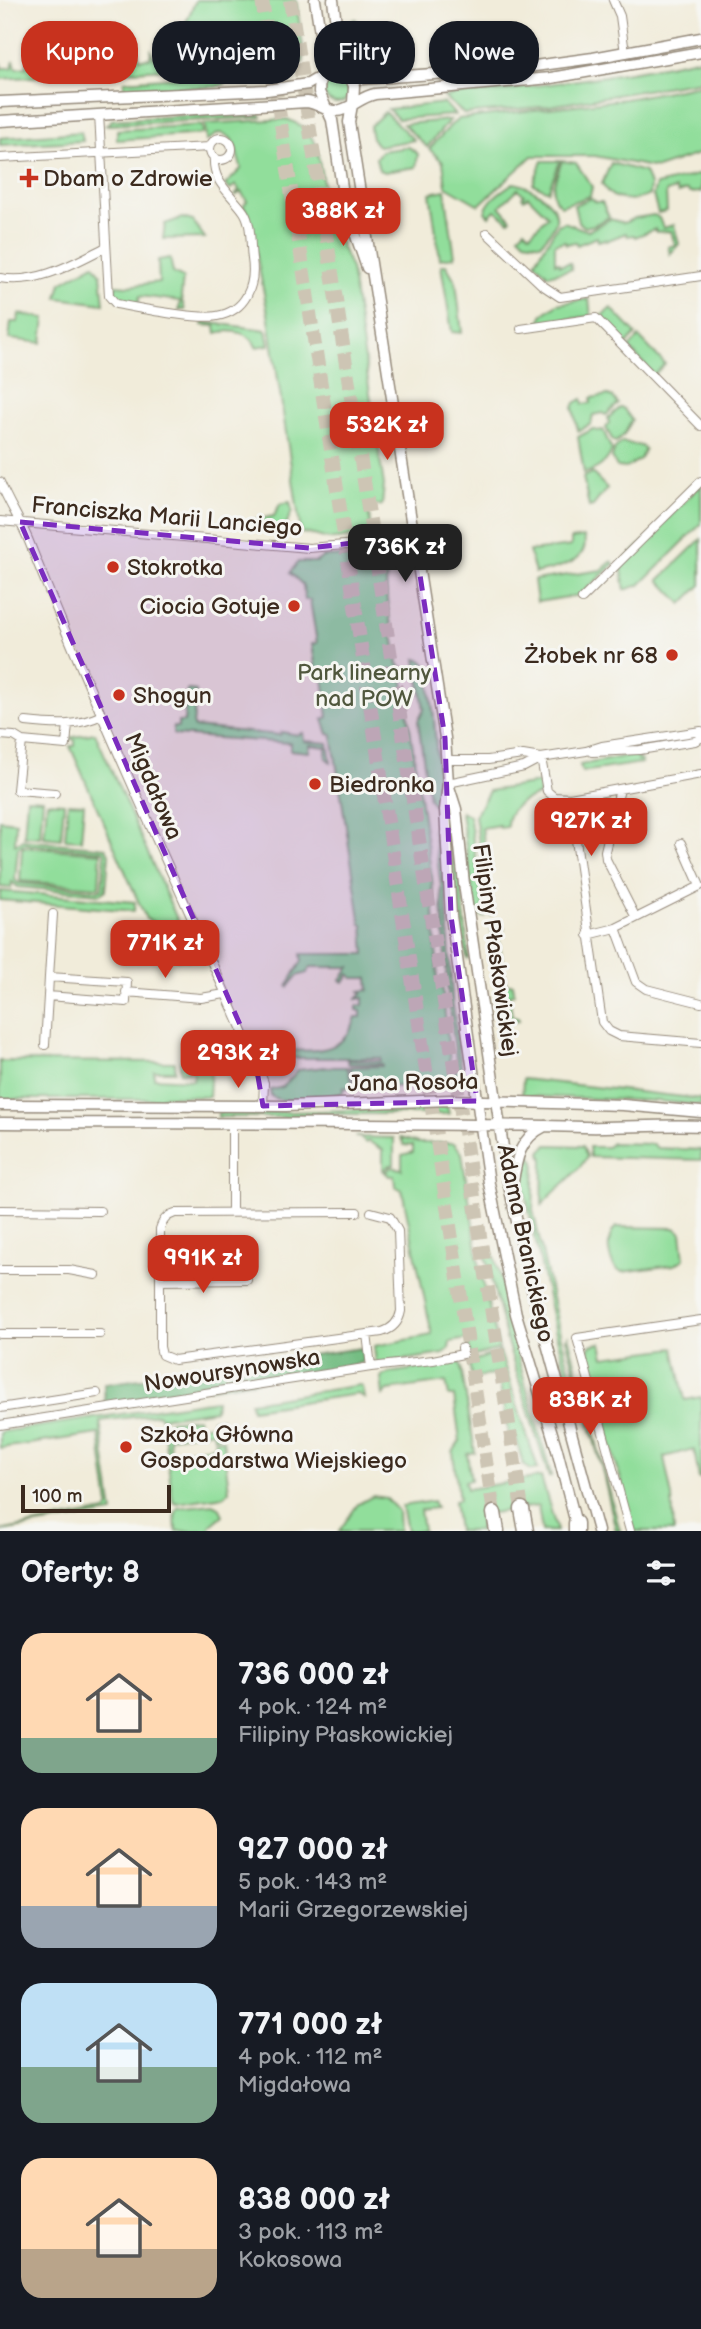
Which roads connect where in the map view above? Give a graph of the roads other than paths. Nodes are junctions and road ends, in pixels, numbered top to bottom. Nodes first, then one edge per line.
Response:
1 (316, 0) edge
2 (333, 0) edge
3 (613, 0) edge
4 (319, 21) edge
5 (336, 21) edge
6 (701, 38) edge
7 (701, 52) edge
8 (625, 53) junction
9 (415, 75) edge
10 (314, 80) edge
11 (320, 84) edge
12 (353, 84) edge
13 (0, 103) edge
14 (353, 104) junction
15 (327, 109) junction
16 (100, 114) junction
17 (0, 121) edge
18 (210, 147) junction
19 (101, 152) junction
20 (0, 158) edge
21 (214, 158) junction
22 (487, 233) dead end
23 (106, 247) junction
24 (701, 276) edge
25 (0, 278) edge
26 (373, 287) junction
27 (521, 328) dead end
28 (701, 426) edge
29 (701, 481) edge
30 (0, 482) edge
31 (0, 521) edge
32 (20, 523) junction
33 (414, 536) junction
34 (582, 599) dead end
35 (102, 715) junction
36 (26, 722) dead end
37 (68, 724) junction
38 (701, 732) edge
39 (0, 735) edge
40 (701, 738) edge
41 (22, 741) junction
42 (586, 751) junction
43 (541, 758) junction
44 (446, 760) junction
45 (701, 774) edge
46 (448, 783) junction
47 (620, 789) junction
48 (55, 793) dead end
49 (570, 798) junction
50 (681, 843) dead end
51 (700, 886) edge
52 (53, 914) dead end
53 (636, 918) junction
54 (616, 928) junction
55 (588, 935) junction
56 (49, 977) junction
57 (126, 992) junction
58 (225, 994) junction
59 (48, 996) junction
60 (701, 1003) edge
61 (701, 1043) edge
62 (45, 1045) dead end
63 (477, 1101) junction
64 (495, 1101) junction
65 (0, 1105) edge
66 (263, 1106) junction
67 (701, 1112) edge
68 (0, 1124) edge
69 (232, 1124) junction
70 (480, 1125) junction
71 (499, 1125) junction
72 (547, 1126) junction
73 (701, 1126) edge
74 (511, 1198) junction
75 (0, 1210) edge
76 (100, 1211) dead end
77 (232, 1211) junction
78 (357, 1212) dead end
79 (371, 1212) dead end
80 (0, 1270) edge
81 (96, 1275) dead end
82 (160, 1280) junction
83 (247, 1280) dead end
84 (701, 1320) edge
85 (0, 1334) edge
86 (100, 1334) dead end
87 (366, 1334) junction
88 (463, 1348) dead end
89 (370, 1367) junction
90 (97, 1393) dead end
91 (0, 1408) edge
92 (0, 1425) edge
93 (522, 1509) tunnel mouth
94 (494, 1513) tunnel mouth
95 (576, 1528) edge
96 (497, 1531) edge
97 (526, 1531) edge
98 (597, 1531) edge
99 (629, 1531) edge

1 - 4 main road
2 - 5 main road
3 - 8 street
6 - 8 main road
7 - 14 main road
8 - 9 main road
10 - 13 main road
11 - 15 main road
12 - 14 main road
14 - 15 main road
14 - 26 main road, Filipiny Płaskowickiej
15 - 16 main road
15 - 26 main road, Filipiny Płaskowickiej
16 - 17 main road
16 - 19 street
18 - 19 street
18 - 21 street
18 - 21 street
19 - 20 street
19 - 23 street
21 - 23 street
22 - 24 street
23 - 25 street
26 - 33 main road, Filipiny Płaskowickiej
27 - 28 street
29 - 34 street
30 - 32 street, Migdałowa
31 - 32 street, Franciszka Marii Lanciego
32 - 33 street, Franciszka Marii Lanciego
32 - 35 street, Migdałowa
33 - 44 main road, Filipiny Płaskowickiej
35 - 37 street
35 - 58 street, Migdałowa
36 - 37 street
37 - 41 street
38 - 42 street
39 - 41 street
40 - 42 street
41 - 48 street
42 - 43 street
43 - 44 street
43 - 46 street
43 - 49 street
44 - 46 main road, Filipiny Płaskowickiej
45 - 47 street
46 - 63 main road, Filipiny Płaskowickiej
46 - 64 main road, Filipiny Płaskowickiej
47 - 49 street
47 - 53 street
49 - 55 street
50 - 51 street
51 - 53 street
52 - 56 street
53 - 54 street
54 - 55 street
54 - 60 street
55 - 61 street
56 - 57 street
56 - 59 street
57 - 58 street
57 - 59 street
58 - 66 street, Migdałowa
59 - 62 street
63 - 64 main road, Jana Rosoła
63 - 66 main road, Jana Rosoła
63 - 70 main road, Filipiny Płaskowickiej
64 - 67 main road, Jana Rosoła
64 - 71 main road, Filipiny Płaskowickiej
65 - 66 main road, Jana Rosoła
68 - 69 main road, Jana Rosoła
69 - 70 main road, Jana Rosoła
69 - 77 street
70 - 71 main road, Jana Rosoła
70 - 95 main road, Adama Branickiego
71 - 72 main road, Jana Rosoła
71 - 74 main road, Adama Branickiego
72 - 73 main road, Jana Rosoła
72 - 74 main road, Adama Branickiego
74 - 98 main road, Adama Branickiego
75 - 76 street
77 - 78 street
77 - 82 street
79 - 87 street
80 - 81 street
82 - 83 street
82 - 87 street
84 - 99 street
85 - 86 street
87 - 89 street
88 - 89 street, Nowoursynowska
89 - 92 street, Nowoursynowska
90 - 91 street
93 - 97 highway
94 - 96 highway

